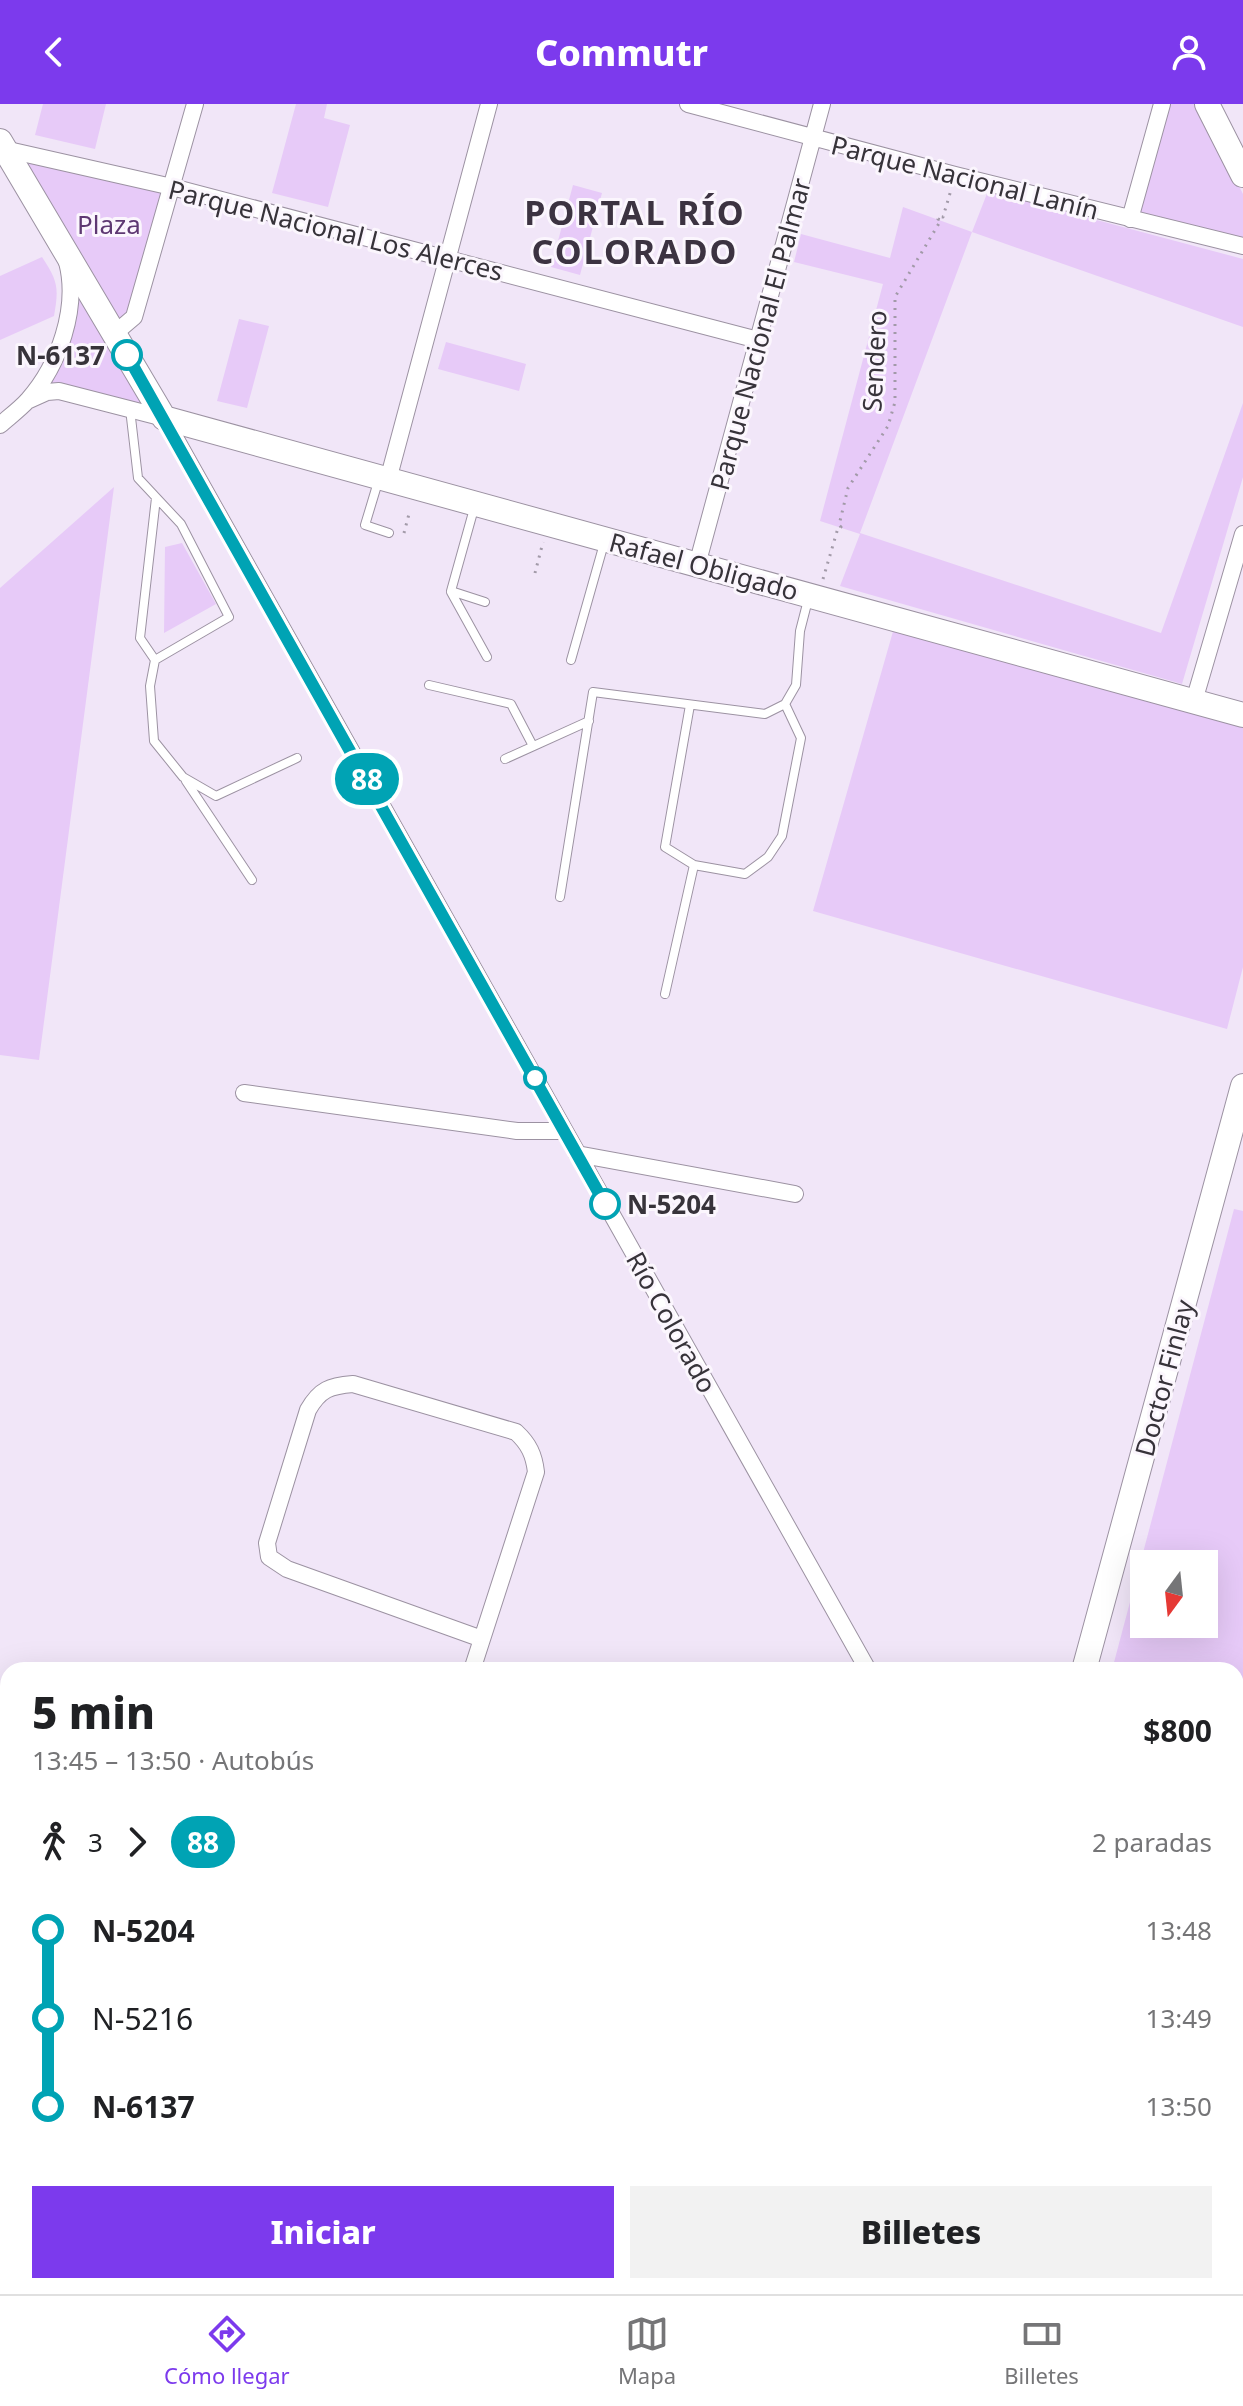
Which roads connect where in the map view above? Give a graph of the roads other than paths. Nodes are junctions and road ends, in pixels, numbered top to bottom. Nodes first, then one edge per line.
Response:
1 (195, 104) edge
2 (489, 104) edge
3 (688, 104) edge
4 (822, 104) edge
5 (1162, 104) edge
6 (1207, 104) edge
7 (813, 138) junction
8 (2, 145) edge
9 (1243, 175) edge
10 (172, 187) junction
11 (1130, 219) junction
12 (1243, 246) edge
13 (64, 249) junction
14 (446, 258) junction
15 (114, 334) junction
16 (758, 340) junction
17 (27, 401) junction
18 (130, 409) junction
19 (164, 418) junction
20 (0, 425) edge
21 (384, 478) junction
22 (156, 498) junction
23 (476, 504) junction
24 (389, 533) dead end
25 (1243, 534) edge
26 (605, 539) junction
27 (697, 565) junction
28 (451, 591) junction
29 (814, 596) junction
30 (485, 602) dead end
31 (487, 657) dead end
32 (155, 660) junction
33 (571, 660) dead end
34 (429, 685) dead end
35 (1194, 701) junction
36 (785, 704) junction
37 (690, 705) junction
38 (1243, 715) edge
39 (589, 721) junction
40 (533, 746) junction
41 (297, 758) dead end
42 (505, 759) dead end
43 (183, 777) junction
44 (694, 865) junction
45 (252, 880) dead end
46 (560, 897) dead end
47 (665, 994) dead end
48 (1243, 1086) edge
49 (244, 1093) dead end
50 (564, 1131) junction
51 (577, 1154) junction
52 (795, 1194) dead end
53 (482, 1639) junction
54 (475, 1662) edge
55 (863, 1662) edge
56 (1086, 1662) edge

1 - 10 street
2 - 14 street
3 - 7 street, Parque Nacional Lanín
4 - 7 street, Parque Nacional El Palmar
5 - 11 street
6 - 9 street
7 - 11 street, Parque Nacional Lanín
7 - 16 street, Parque Nacional El Palmar
8 - 10 street, Parque Nacional Los Alerces
8 - 13 street, Río Colorado
10 - 14 street, Parque Nacional Los Alerces
10 - 15 street
11 - 12 street, Parque Nacional Lanín
13 - 15 street, Río Colorado
13 - 17 street
14 - 16 street, Parque Nacional Los Alerces
14 - 21 street
15 - 19 street, Río Colorado
16 - 27 street, Parque Nacional El Palmar
17 - 18 street
17 - 20 street
18 - 19 street
18 - 22 lane
19 - 21 street, Rafael Obligado
19 - 50 street, Río Colorado
21 - 23 street, Rafael Obligado
21 - 24 lane
22 - 32 lane
22 - 32 lane
23 - 26 street, Rafael Obligado
23 - 28 lane
25 - 35 street
26 - 27 street, Rafael Obligado
26 - 33 lane
27 - 29 street, Rafael Obligado
28 - 30 lane
28 - 31 lane
29 - 35 street, Rafael Obligado
29 - 36 lane
32 - 43 lane
34 - 40 lane
35 - 38 street, Rafael Obligado
36 - 37 lane
36 - 44 lane
37 - 39 lane
37 - 44 lane
39 - 40 lane
39 - 46 lane
40 - 42 lane
41 - 43 lane
43 - 45 lane
44 - 47 lane
48 - 56 street, Doctor Finlay
49 - 50 street
50 - 51 street, Río Colorado
51 - 52 street
51 - 55 street, Río Colorado
53 - 53 street
53 - 54 street

